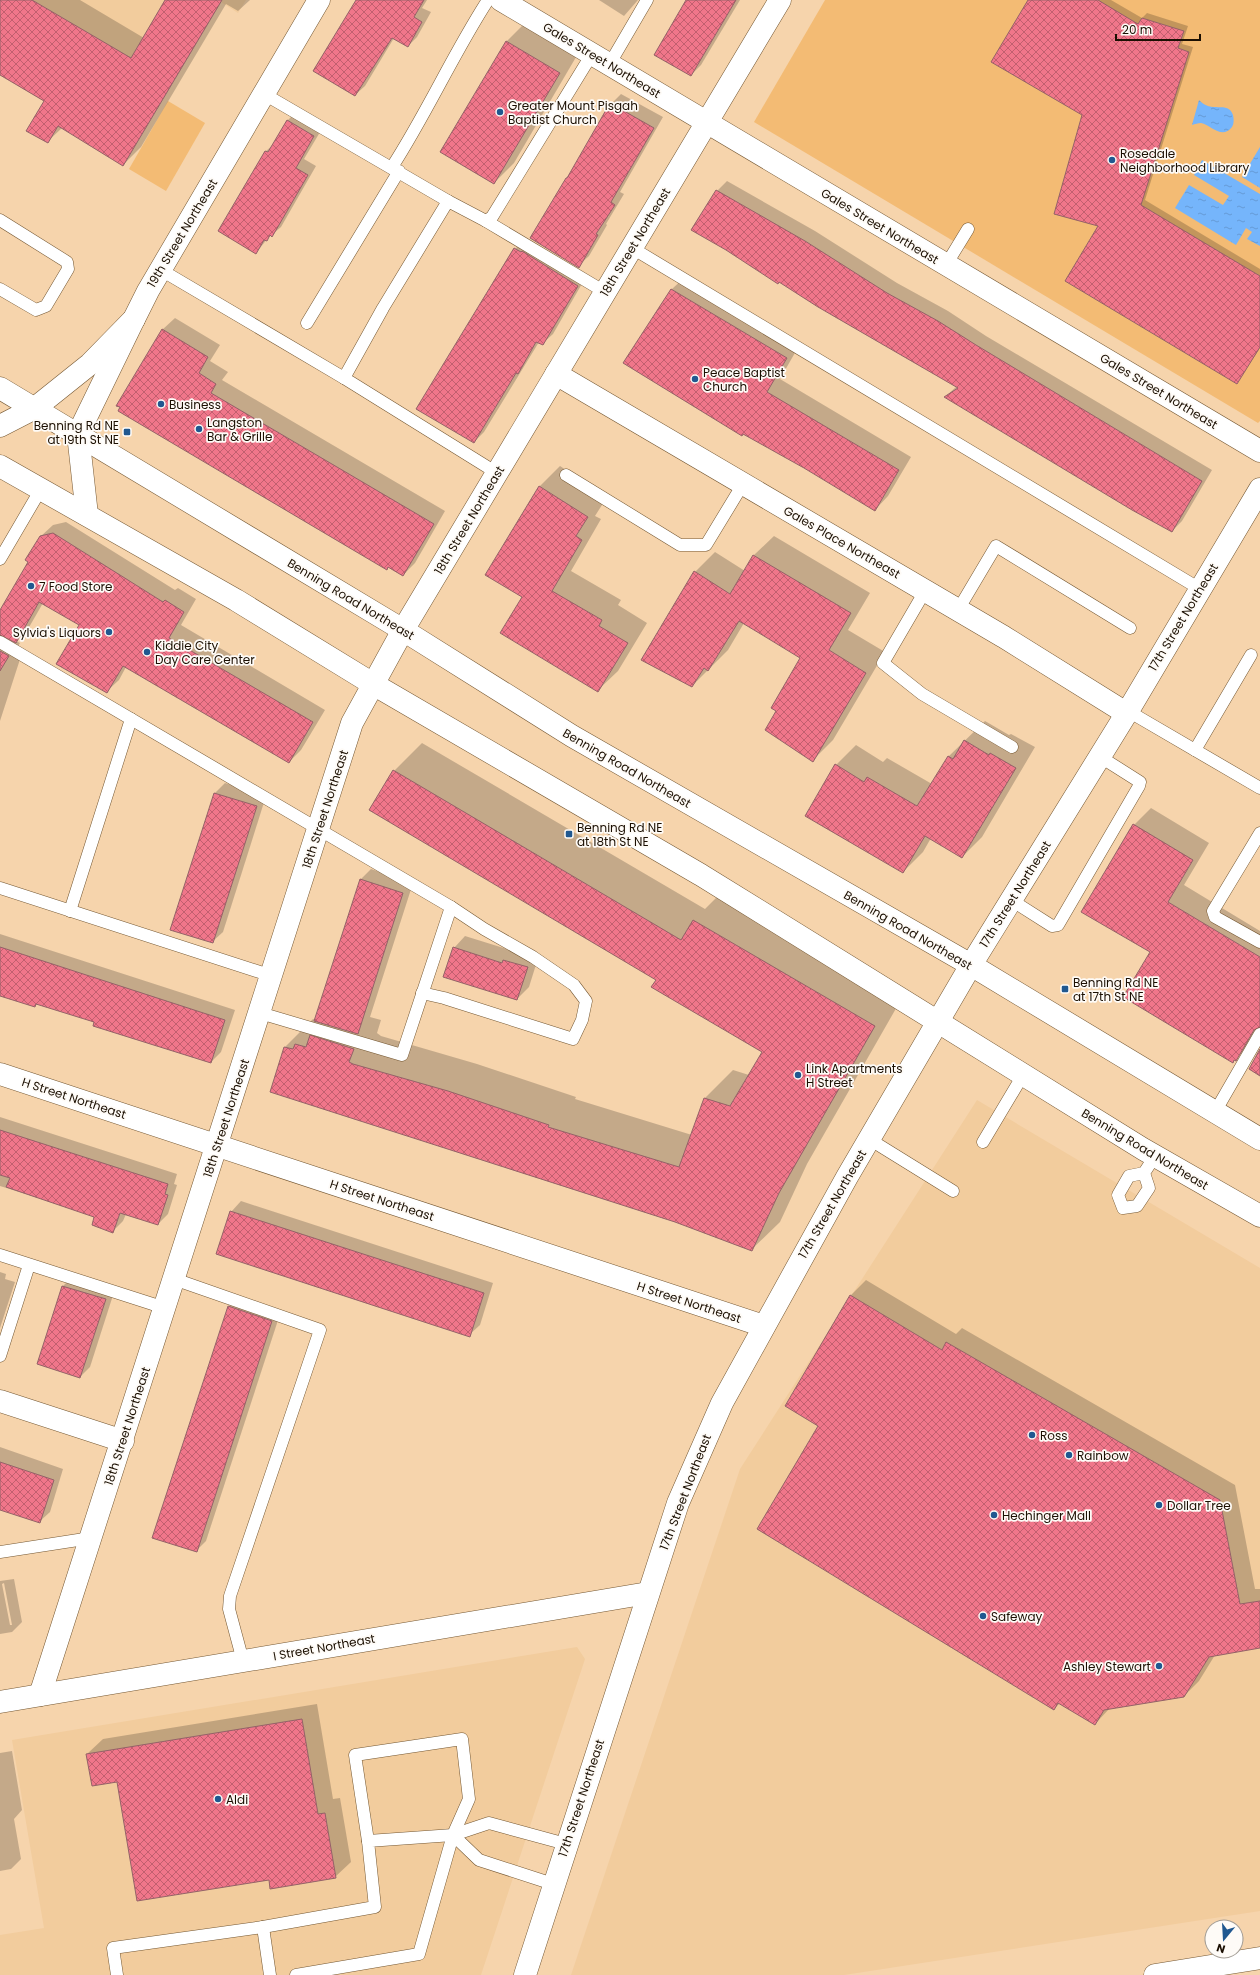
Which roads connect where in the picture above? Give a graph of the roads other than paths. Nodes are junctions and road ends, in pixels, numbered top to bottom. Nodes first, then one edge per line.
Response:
1 (319, 0) edge
2 (488, 0) edge
3 (500, 0) edge
4 (647, 0) edge
5 (780, 0) edge
6 (600, 60) junction
7 (264, 94) junction
8 (706, 123) junction
9 (395, 169) junction
10 (448, 201) junction
11 (0, 220) edge
12 (486, 221) junction
13 (968, 229) dead end
14 (632, 248) junction
15 (946, 265) junction
16 (161, 270) junction
17 (0, 289) edge
18 (605, 292) junction
19 (134, 319) junction
20 (307, 323) dead end
21 (556, 374) junction
22 (344, 378) junction
23 (0, 388) edge
24 (35, 408) junction
25 (0, 426) edge
26 (78, 434) junction
27 (1260, 451) edge
28 (0, 466) edge
29 (497, 473) junction
30 (566, 475) dead end
31 (743, 484) junction
32 (41, 489) junction
33 (1260, 489) edge
34 (87, 515) junction
35 (0, 559) edge
36 (1200, 589) junction
37 (925, 591) junction
38 (958, 610) junction
39 (1130, 628) dead end
40 (403, 630) junction
41 (0, 642) edge
42 (1251, 655) dead end
43 (373, 684) junction
44 (1127, 712) junction
45 (131, 719) junction
46 (1012, 747) dead end
47 (1195, 750) junction
48 (1100, 756) junction
49 (1260, 788) edge
50 (319, 829) junction
51 (1260, 833) edge
52 (0, 888) edge
53 (1011, 900) junction
54 (451, 907) junction
55 (70, 911) junction
56 (1260, 942) edge
57 (971, 965) junction
58 (272, 976) junction
59 (422, 993) junction
60 (260, 1013) junction
61 (939, 1022) junction
62 (1260, 1034) edge
63 (0, 1074) edge
64 (1023, 1076) junction
65 (1215, 1112) junction
66 (869, 1139) junction
67 (1260, 1139) edge
68 (983, 1142) dead end
69 (217, 1146) junction
70 (953, 1191) dead end
71 (1260, 1216) edge
72 (0, 1255) edge
73 (29, 1265) junction
74 (174, 1279) junction
75 (165, 1308) junction
76 (764, 1326) junction
77 (0, 1356) edge
78 (0, 1401) edge
79 (123, 1440) junction
80 (91, 1538) junction
81 (0, 1552) edge
82 (648, 1593) junction
83 (243, 1661) junction
84 (40, 1695) junction
85 (0, 1702) edge
86 (453, 1835) junction
87 (368, 1841) junction
88 (566, 1844) junction
89 (554, 1884) junction
90 (264, 1927) junction
91 (1258, 1961) edge
92 (117, 1975) edge
93 (270, 1975) edge
94 (296, 1975) edge
95 (525, 1975) edge
96 (1155, 1975) edge

1 - 7 main road, 19th Street Northeast
2 - 9 lane
3 - 6 main road, Gales Street Northeast
4 - 6 lane
5 - 8 main road, 18th Street Northeast
6 - 8 main road, Gales Street Northeast
6 - 12 lane
7 - 9 lane
7 - 16 main road, 19th Street Northeast
8 - 14 main road, 18th Street Northeast
8 - 15 main road, Gales Street Northeast
9 - 10 lane
9 - 20 lane
10 - 12 lane
10 - 22 lane
11 - 17 lane
12 - 18 lane
13 - 15 lane
14 - 18 main road, 18th Street Northeast
14 - 36 lane
15 - 27 main road, Gales Street Northeast
16 - 19 main road, 19th Street Northeast
16 - 22 lane
18 - 21 main road, 18th Street Northeast
19 - 24 main road, 19th Street Northeast
19 - 26 main road
21 - 29 main road, 18th Street Northeast
21 - 31 main road, Gales Place Northeast
22 - 29 lane
23 - 24 main road, Benning Road Northeast
24 - 25 main road, 19th Street Northeast
24 - 26 main road, Benning Road Northeast
26 - 34 main road
26 - 40 main road, Benning Road Northeast
28 - 32 main road, Benning Road Northeast
29 - 40 main road, 18th Street Northeast
30 - 31 lane
31 - 37 main road, Gales Place Northeast
32 - 34 main road, Benning Road Northeast
32 - 35 lane
33 - 36 main road, 17th Street Northeast
34 - 43 main road, Benning Road Northeast
36 - 44 main road, 17th Street Northeast
37 - 38 main road, Gales Place Northeast
37 - 46 lane
38 - 39 lane
38 - 44 main road, Gales Place Northeast
40 - 43 main road, 18th Street Northeast
40 - 57 main road, Benning Road Northeast
41 - 45 lane
42 - 47 lane
43 - 50 main road, 18th Street Northeast
43 - 61 main road, Benning Road Northeast
44 - 47 lane
44 - 48 main road, 17th Street Northeast
45 - 50 lane
45 - 55 lane
47 - 49 lane
48 - 53 main road, 17th Street Northeast
48 - 53 lane
50 - 54 lane
50 - 58 main road, 18th Street Northeast
51 - 56 lane
52 - 55 lane
53 - 57 main road, 17th Street Northeast
54 - 59 lane
54 - 59 lane
55 - 58 lane
57 - 61 main road, 17th Street Northeast
57 - 65 main road, Benning Road Northeast
58 - 60 main road, 18th Street Northeast
59 - 60 lane
60 - 69 main road, 18th Street Northeast
61 - 64 main road, Benning Road Northeast
61 - 66 main road, 17th Street Northeast
62 - 65 lane
63 - 69 main road, H Street Northeast
64 - 68 lane
64 - 71 main road, Benning Road Northeast
65 - 67 main road, Benning Road Northeast
66 - 70 lane
66 - 76 main road, 17th Street Northeast
69 - 74 main road, 18th Street Northeast
69 - 76 main road, H Street Northeast
72 - 73 lane
73 - 75 lane
73 - 77 lane
74 - 75 main road, 18th Street Northeast
74 - 83 lane
75 - 79 main road, 18th Street Northeast
76 - 82 main road, 17th Street Northeast
78 - 79 main road
79 - 80 main road, 18th Street Northeast
80 - 81 lane
80 - 84 main road, 18th Street Northeast
82 - 83 main road, I Street Northeast
82 - 88 main road, 17th Street Northeast
83 - 84 main road, I Street Northeast
84 - 85 main road, I Street Northeast
86 - 87 lane
86 - 87 lane
86 - 88 lane
86 - 89 lane
86 - 94 lane
87 - 90 lane
88 - 89 main road, 17th Street Northeast
89 - 95 main road, 17th Street Northeast
90 - 92 lane
90 - 93 lane
91 - 96 main road

